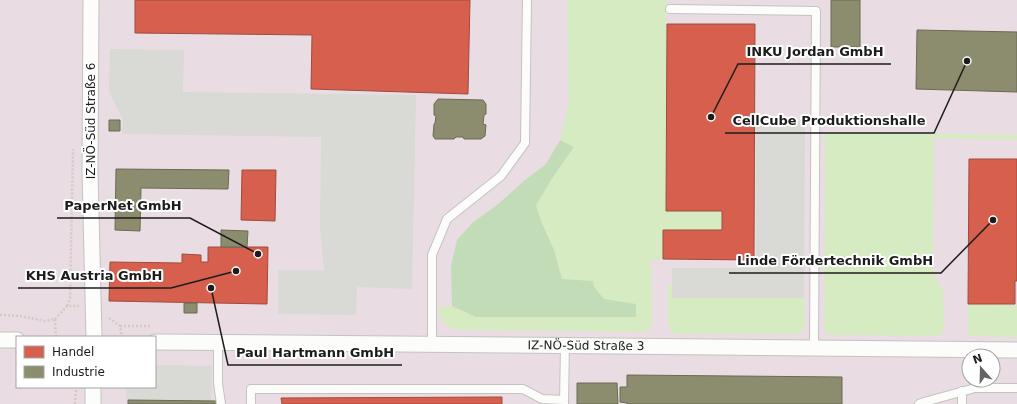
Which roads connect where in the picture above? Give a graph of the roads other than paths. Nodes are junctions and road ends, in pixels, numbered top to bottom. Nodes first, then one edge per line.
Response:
1 (91, 0) edge
2 (526, 0) edge
3 (670, 9) dead end
4 (94, 336) edge
5 (0, 340) edge
6 (16, 340) edge
7 (156, 342) edge
8 (218, 343) junction
9 (432, 345) junction
10 (565, 345) junction
11 (814, 348) junction
12 (1017, 350) edge
13 (93, 388) edge
14 (1017, 388) edge
15 (962, 391) junction
16 (564, 402) edge
17 (93, 404) edge
18 (221, 404) edge
19 (251, 404) edge
20 (919, 404) edge
21 (962, 404) edge

1 - 4 street, IZ-NÖ-Süd Straße 6
2 - 9 lane
3 - 11 lane
5 - 6 street
7 - 8 street, IZ-NÖ-Süd Straße 3
8 - 9 street, IZ-NÖ-Süd Straße 3
8 - 18 lane
9 - 10 street, IZ-NÖ-Süd Straße 3
10 - 11 street, IZ-NÖ-Süd Straße 3
10 - 16 lane
11 - 12 street, IZ-NÖ-Süd Straße 3
13 - 17 street
14 - 15 lane
15 - 20 lane
15 - 21 lane
16 - 19 lane

